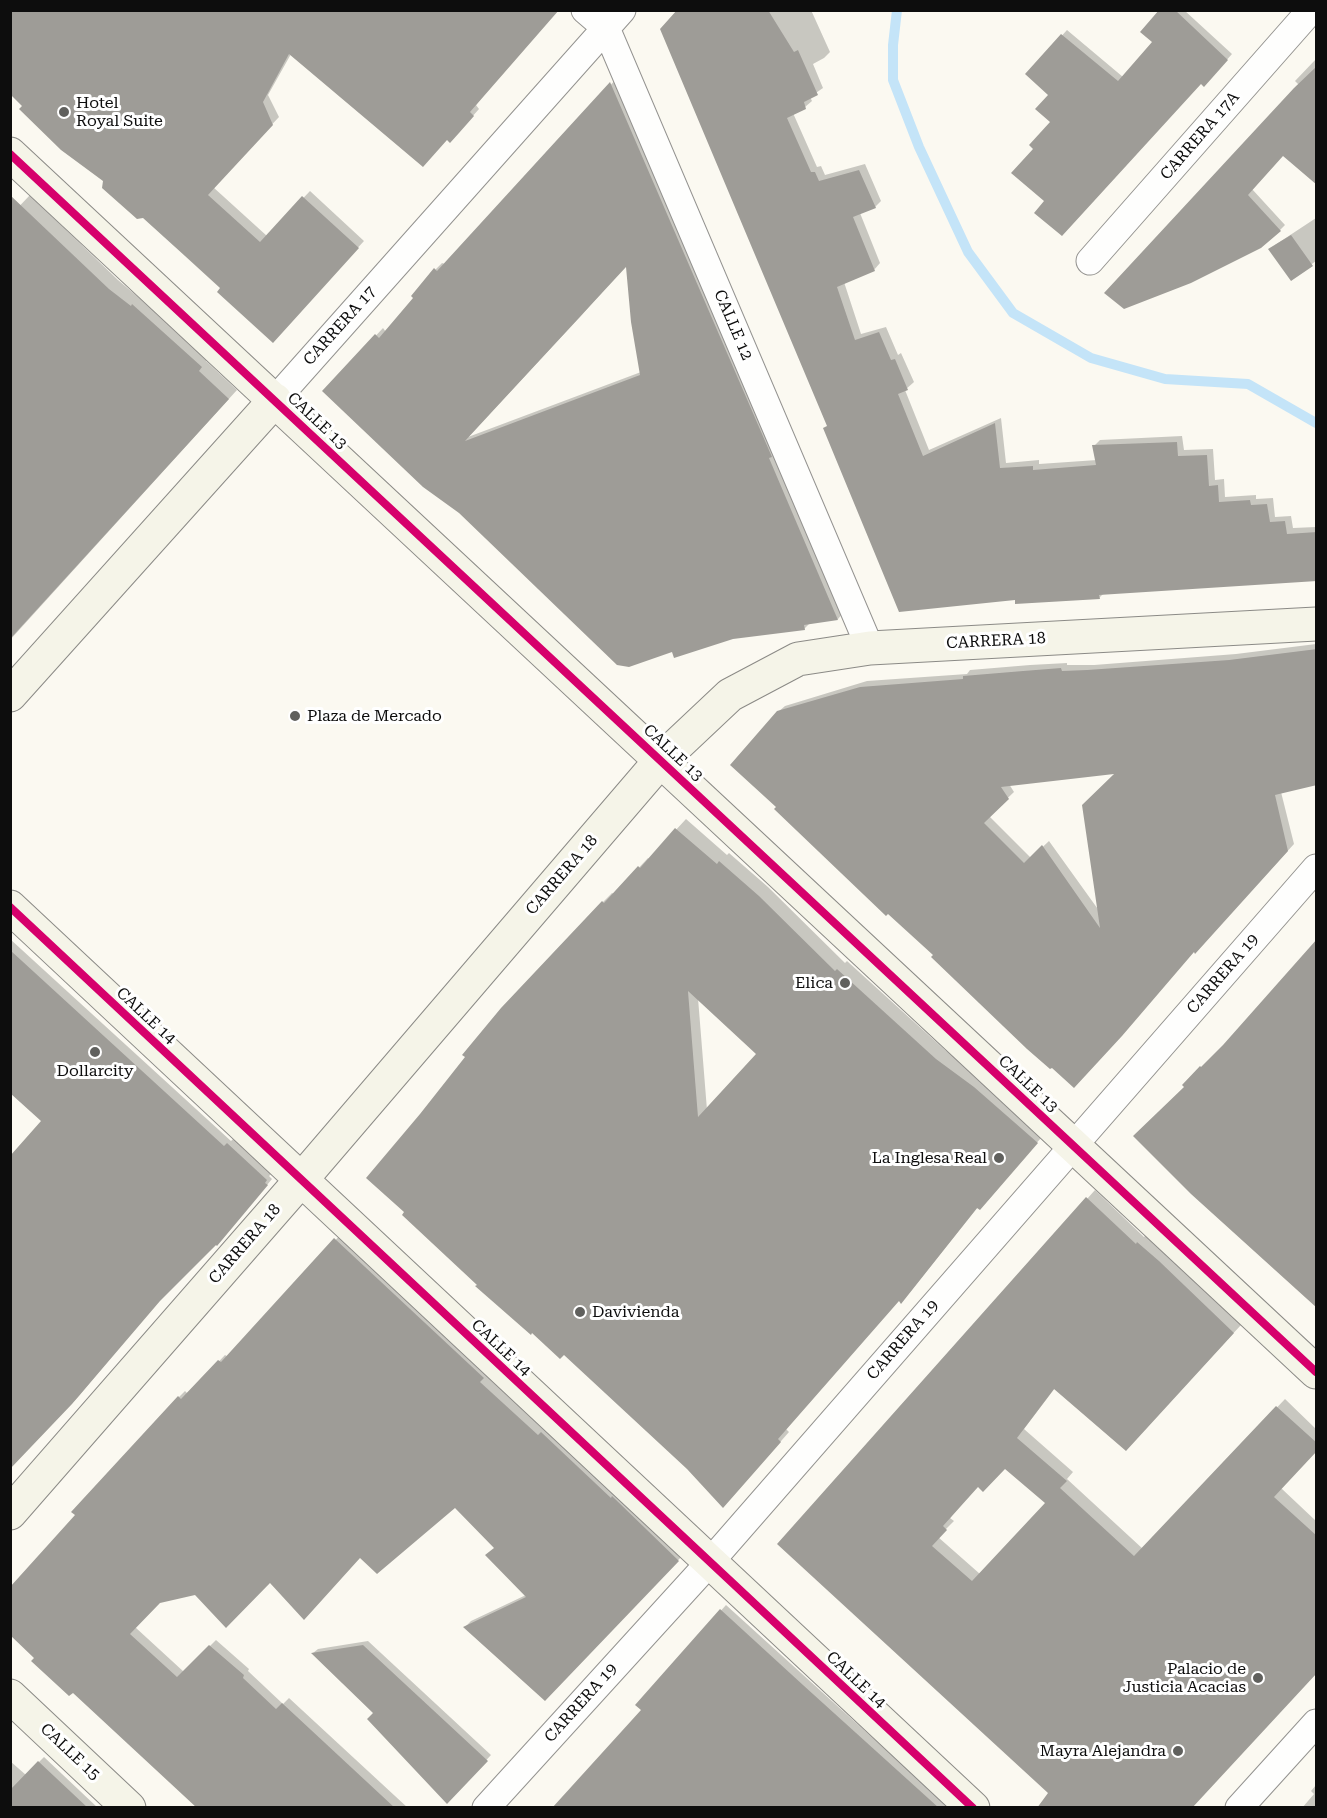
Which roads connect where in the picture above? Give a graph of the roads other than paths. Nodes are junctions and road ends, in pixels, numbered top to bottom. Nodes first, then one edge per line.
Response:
1 (585, 10) edge
2 (1311, 10) edge
3 (614, 19) edge
4 (10, 154) edge
5 (1090, 261) dead end
6 (274, 400) junction
7 (1317, 624) edge
8 (870, 648) junction
9 (10, 695) edge
10 (661, 760) junction
11 (1317, 868) edge
12 (10, 908) edge
13 (1074, 1145) junction
14 (301, 1180) junction
15 (1317, 1372) edge
16 (10, 1513) edge
17 (710, 1562) junction
18 (10, 1696) edge
19 (1317, 1723) edge
20 (129, 1808) edge
21 (486, 1808) edge
22 (973, 1808) edge
23 (1239, 1808) edge

1 - 3 street, CALLE 12
2 - 5 street, CARRERA 17A
3 - 6 street, CARRERA 17
3 - 8 street, CALLE 12
4 - 6 street, CALLE 13
6 - 9 street, CARRERA 17
6 - 10 street, CALLE 13
7 - 8 street, CARRERA 18
8 - 10 street, CARRERA 18
10 - 13 street, CALLE 13
10 - 14 street, CARRERA 18
11 - 13 street, CARRERA 19
12 - 14 street, CALLE 14
13 - 15 street, CALLE 13
13 - 17 street, CARRERA 19
14 - 16 street, CARRERA 18
14 - 17 street, CALLE 14
17 - 21 street, CARRERA 19
17 - 22 street, CALLE 14
18 - 20 street, CALLE 15
19 - 23 street

